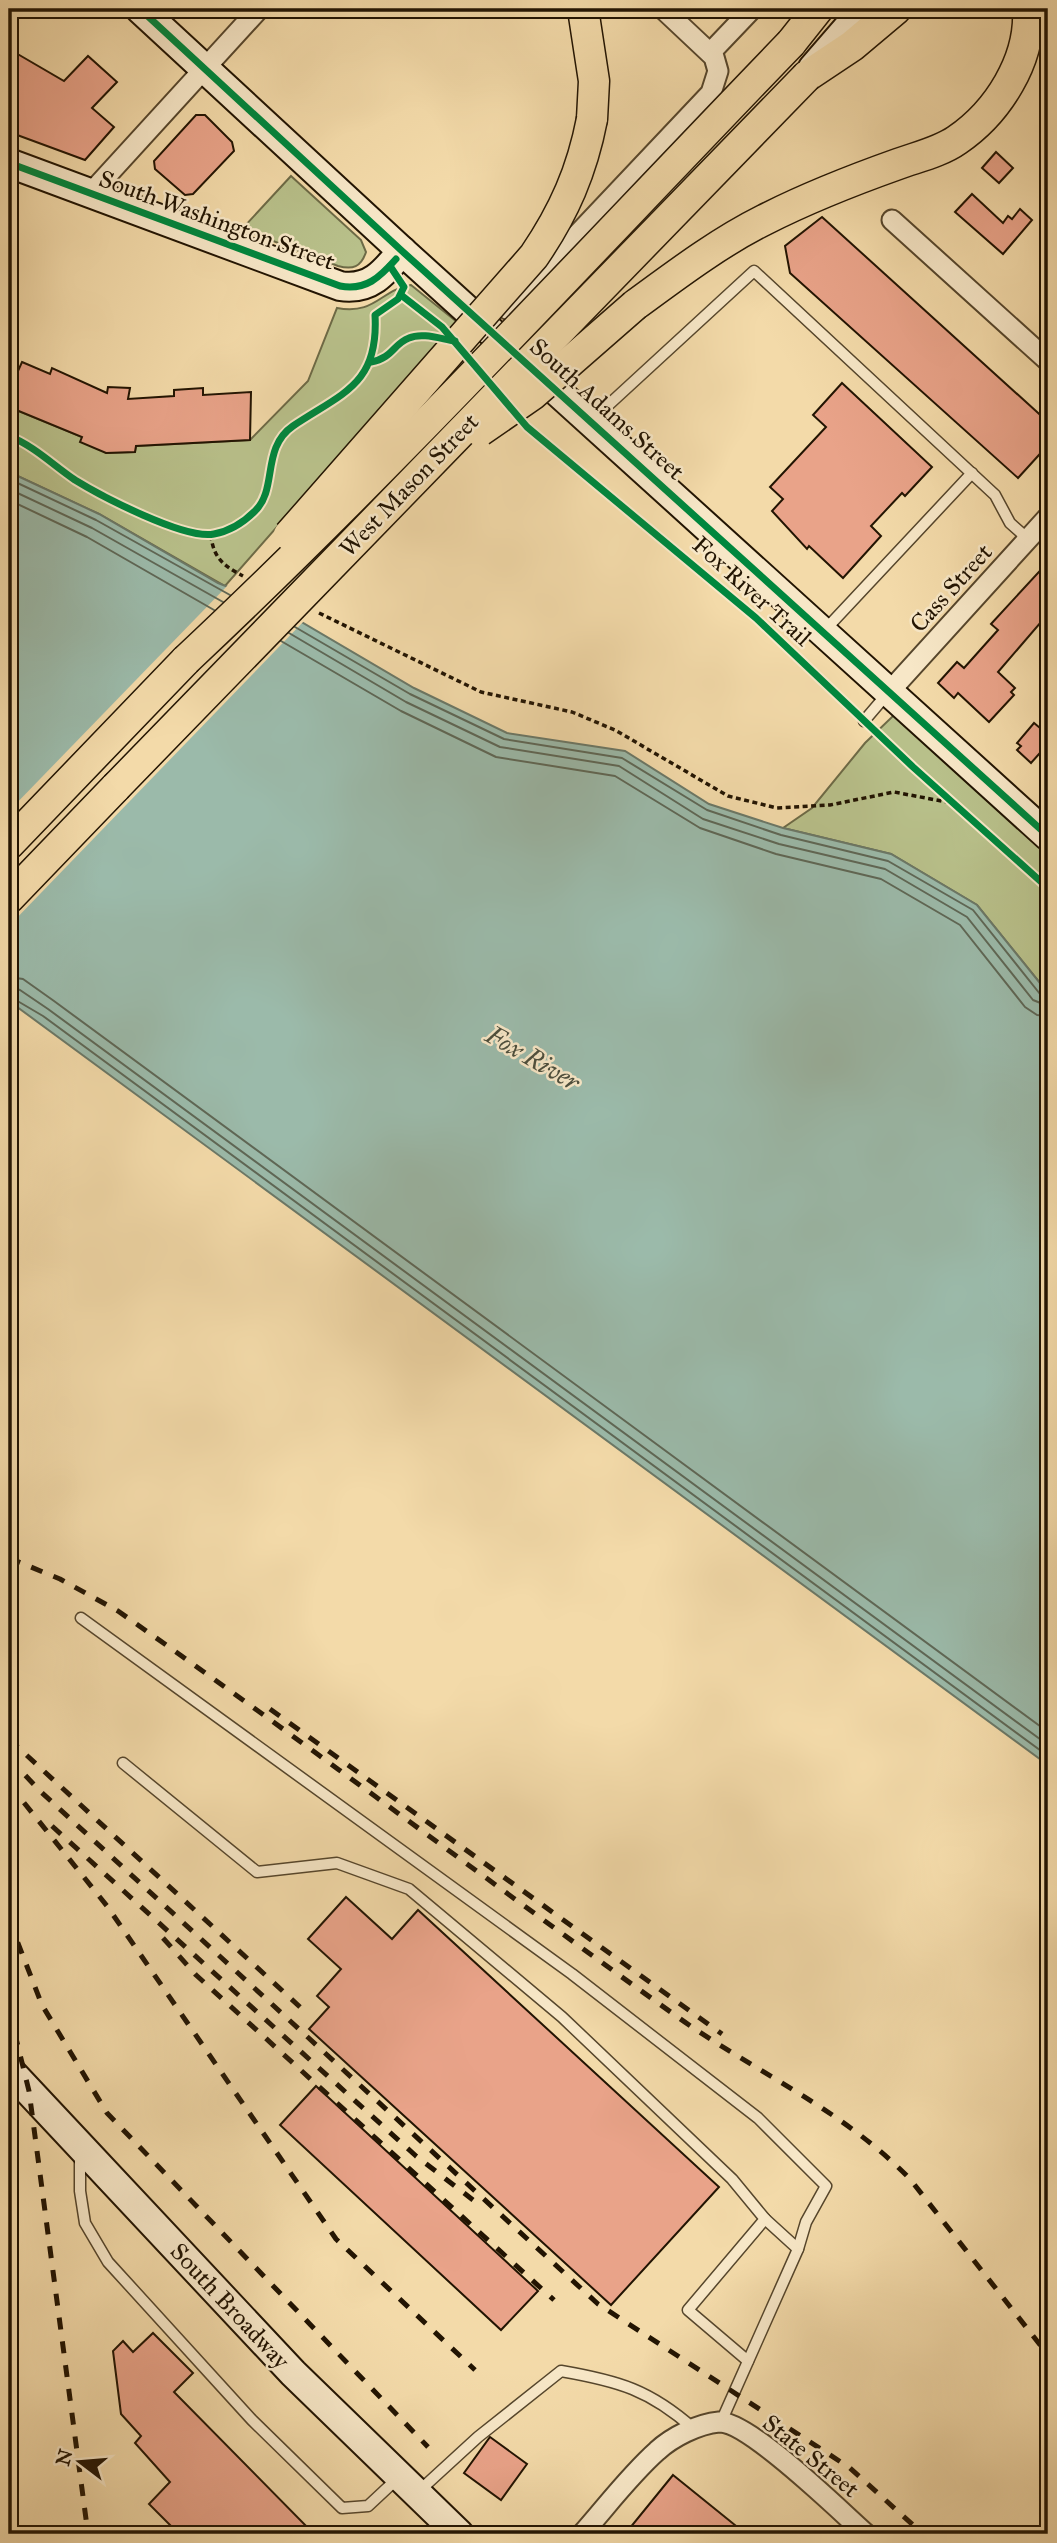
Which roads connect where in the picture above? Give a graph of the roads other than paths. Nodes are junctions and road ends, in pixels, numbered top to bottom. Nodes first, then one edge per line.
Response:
1 (140, 9) edge
2 (259, 9) edge
3 (583, 9) edge
4 (663, 9) edge
5 (752, 9) edge
6 (818, 9) edge
7 (824, 9) edge
8 (864, 9) edge
9 (896, 9) edge
10 (1028, 9) edge
11 (791, 43) junction
12 (711, 52) junction
13 (203, 68) junction
14 (807, 76) junction
15 (9, 163) edge
16 (90, 194) junction
17 (892, 219) dead end
18 (396, 258) junction
19 (489, 328) junction
20 (1048, 361) edge
21 (592, 421) junction
22 (422, 472) junction
23 (972, 473) junction
24 (1048, 517) edge
25 (1028, 539) junction
26 (824, 631) junction
27 (186, 660) junction
28 (890, 691) junction
29 (864, 721) road end
30 (1048, 836) edge
31 (9, 845) edge
32 (9, 898) edge
33 (81, 1618) dead end
34 (123, 1763) dead end
35 (9, 2070) edge
36 (80, 2144) junction
37 (765, 2219) junction
38 (799, 2249) junction
39 (747, 2361) junction
40 (721, 2422) junction
41 (694, 2429) junction
42 (407, 2486) junction
43 (459, 2534) edge
44 (582, 2534) edge
45 (866, 2534) edge

1 - 13 street, South Adams Street
2 - 13 street
3 - 27 main road, bridge
4 - 12 street
5 - 12 street
6 - 11 main road
7 - 11 street, West Mason Street
8 - 14 street, West Mason Street
9 - 14 main road
10 - 22 main road, bridge
11 - 27 main road, West Mason Street, bridge
12 - 19 street
13 - 16 street
13 - 18 street, South Adams Street
14 - 22 main road, West Mason Street, bridge
15 - 16 street, South Washington Street
16 - 18 street, South Washington Street
17 - 20 street
18 - 19 street, South Adams Street
19 - 21 street, South Adams Street
21 - 23 lane
21 - 26 street, South Adams Street
22 - 32 main road, West Mason Street, bridge
23 - 25 lane
23 - 26 lane
24 - 25 street, Cass Street
25 - 28 street, Cass Street
26 - 28 street, South Adams Street
27 - 31 main road, West Mason Street
28 - 29 lane
28 - 30 street, South Adams Street
33 - 38 lane
34 - 37 lane
35 - 36 street, South Broadway
36 - 42 street, South Broadway
36 - 42 lane
37 - 38 lane
37 - 39 lane
38 - 39 lane
39 - 40 lane
40 - 41 street
40 - 45 street, State Street
41 - 42 lane
41 - 44 street
42 - 43 street, South Broadway

